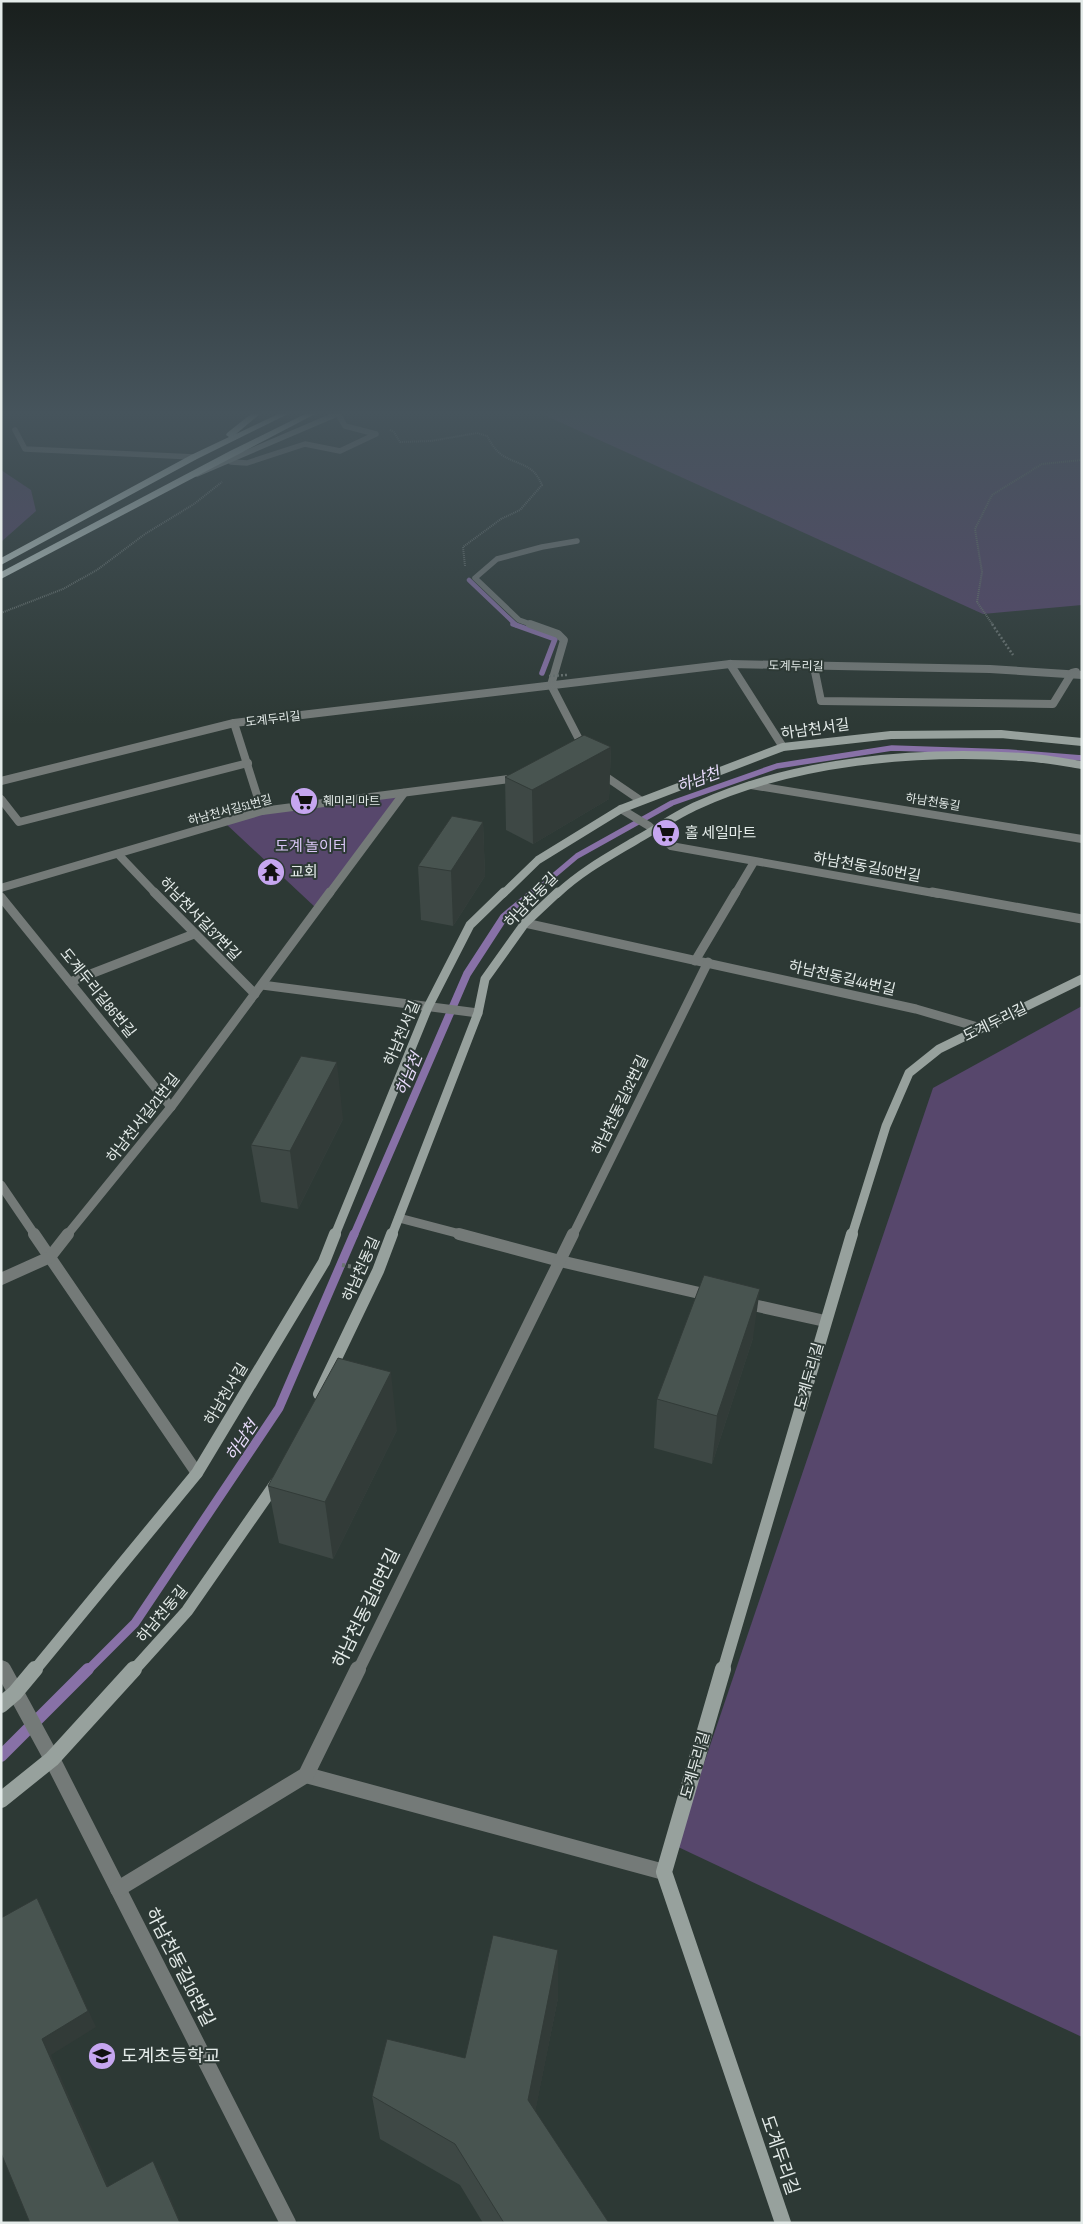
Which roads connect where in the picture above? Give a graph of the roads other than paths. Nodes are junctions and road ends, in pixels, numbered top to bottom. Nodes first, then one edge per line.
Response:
1 (82, 518) edge
2 (113, 518) edge
3 (577, 541) dead end
4 (1, 562) edge
5 (1, 576) edge
6 (730, 664) junction
7 (814, 667) junction
8 (1082, 670) edge
9 (1072, 673) junction
10 (1082, 675) edge
11 (551, 686) junction
12 (234, 723) junction
13 (1082, 742) edge
14 (783, 747) junction
15 (589, 760) edge
16 (248, 763) junction
17 (1082, 765) edge
18 (593, 768) edge
19 (527, 777) edge
20 (1, 781) edge
21 (752, 785) junction
22 (404, 793) junction
23 (1, 799) edge
24 (640, 800) junction
25 (621, 809) junction
26 (262, 811) junction
27 (650, 828) junction
28 (1082, 839) edge
29 (118, 854) junction
30 (754, 862) junction
31 (1, 888) edge
32 (1, 897) edge
33 (1082, 919) edge
34 (525, 923) junction
35 (194, 934) junction
36 (695, 961) junction
37 (708, 962) junction
38 (1082, 979) edge
39 (70, 982) junction
40 (262, 985) junction
41 (255, 994) junction
42 (433, 1008) junction
43 (473, 1012) junction
44 (981, 1028) junction
45 (171, 1107) junction
46 (1, 1185) edge
47 (399, 1218) junction
48 (50, 1257) junction
49 (560, 1261) junction
50 (1, 1280) edge
51 (825, 1321) junction
52 (313, 1406) edge
53 (283, 1469) edge
54 (197, 1473) junction
55 (1, 1666) edge
56 (15, 1694) junction
57 (1, 1704) edge
58 (52, 1759) junction
59 (306, 1775) junction
60 (1, 1800) edge
61 (664, 1872) junction
62 (118, 1889) junction
63 (288, 2223) edge
64 (783, 2223) edge

1 - 4 highway
2 - 5 highway
3 - 11 street
6 - 7 street, 도계두리길
6 - 11 street, 도계두리길
6 - 14 street
7 - 9 street, 도계두리길
7 - 9 street
8 - 9 street, 도계두리길
9 - 10 street, 도계두리길
11 - 12 street, 도계두리길
11 - 15 street
12 - 16 street
12 - 20 street, 도계두리길
13 - 14 street, 하남천서길
14 - 24 street, 하남천서길
16 - 23 street
16 - 26 street
17 - 21 street, 하남천동길
18 - 24 street
19 - 22 street, 하남천서길51번길
21 - 27 street, 하남천동길
21 - 28 street, 하남천동길
22 - 26 street, 하남천서길51번길
22 - 40 street
24 - 25 street, 하남천서길
25 - 27 street, 하남천동길50번길
25 - 42 street, 하남천서길
26 - 29 street, 하남천서길51번길
27 - 30 street, 하남천동길50번길
27 - 34 street, 하남천동길
29 - 31 street, 하남천서길51번길
29 - 35 street, 하남천서길37번길
30 - 33 street, 하남천동길50번길
30 - 36 street
32 - 39 street, 도계두리길86번길
34 - 36 street, 하남천동길44번길
34 - 43 street, 하남천동길
35 - 39 street
35 - 41 street, 하남천서길37번길
36 - 37 street, 하남천동길44번길
37 - 44 street, 하남천동길44번길
37 - 49 street, 하남천동길32번길
38 - 44 street, 도계두리길
39 - 45 street, 도계두리길86번길
40 - 41 street
40 - 42 street
41 - 45 street, 하남천서길21번길
42 - 43 street
42 - 54 street, 하남천서길
43 - 47 street, 하남천동길
44 - 51 street, 도계두리길
45 - 48 street, 하남천서길21번길
46 - 48 street
47 - 49 street
47 - 52 street, 하남천동길
48 - 50 street
48 - 54 street
49 - 51 street
49 - 59 street, 하남천동길16번길
51 - 61 street, 도계두리길
53 - 58 street, 하남천동길
54 - 56 street, 하남천서길
55 - 56 street, 하남천동길16번길
56 - 57 street, 하남천서길
56 - 58 street, 하남천동길16번길
58 - 60 street, 하남천동길
58 - 62 street, 하남천동길16번길
59 - 61 street
59 - 62 street
61 - 64 street, 도계두리길
62 - 63 street, 하남천동길16번길

